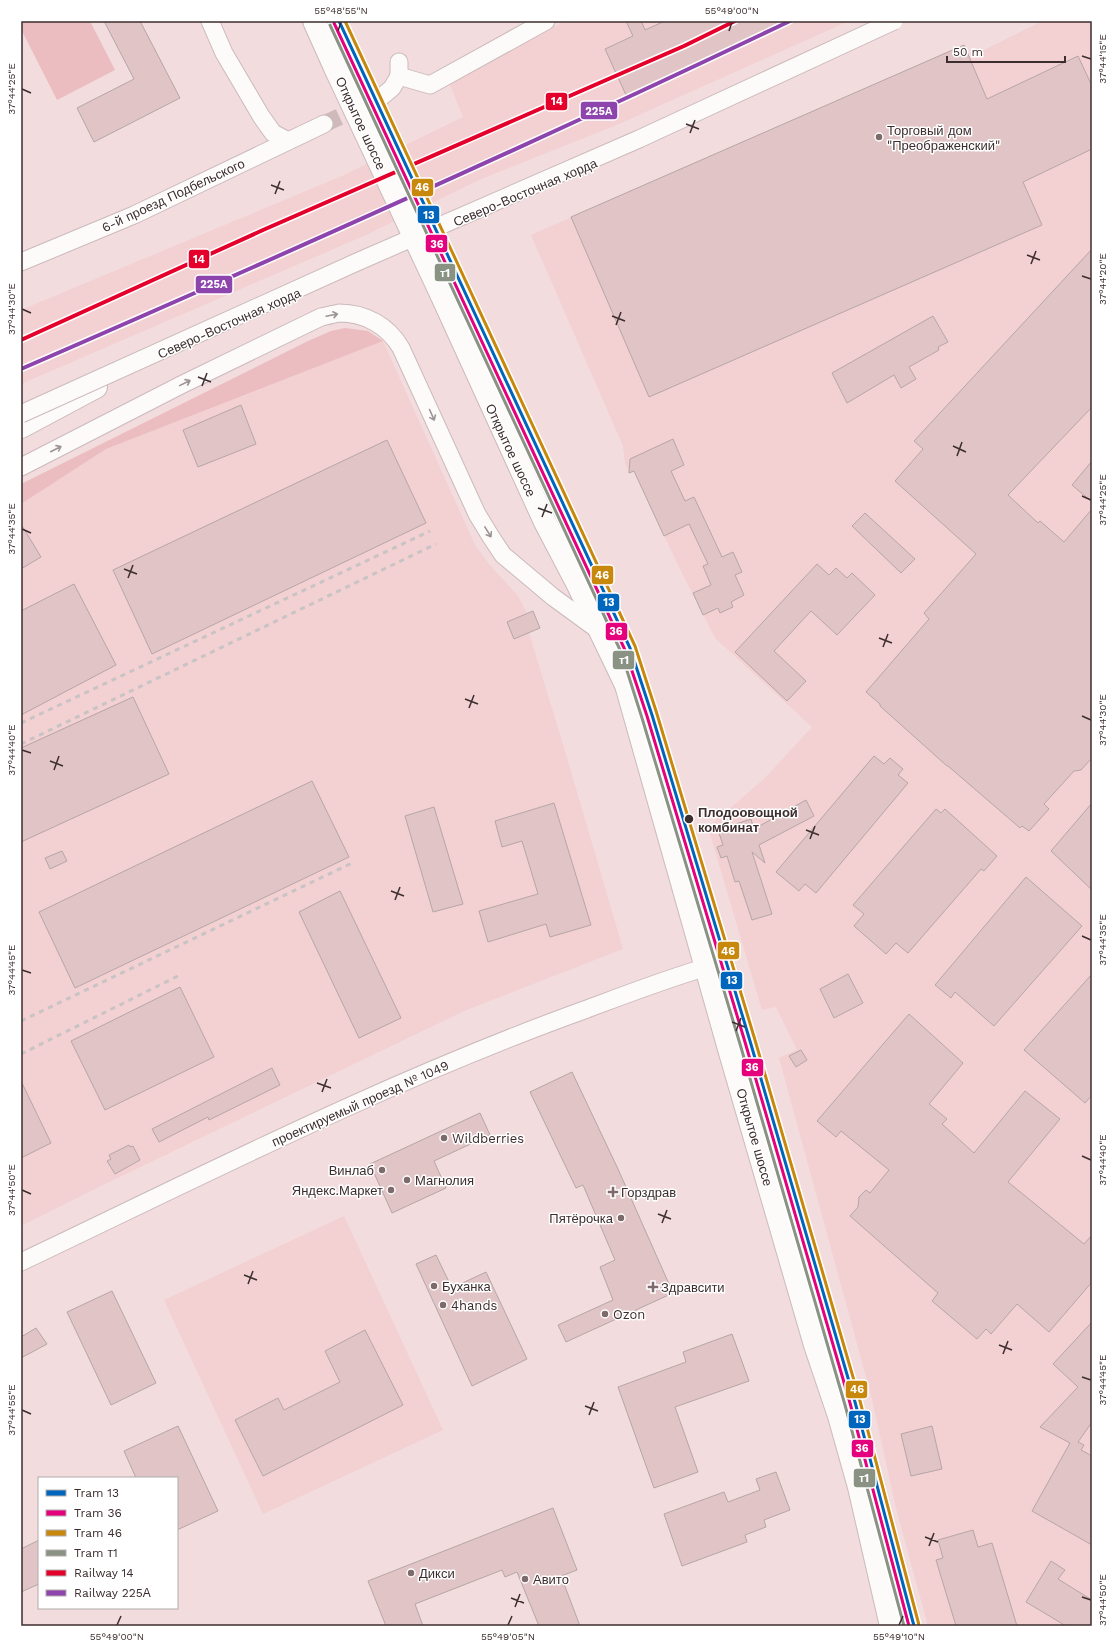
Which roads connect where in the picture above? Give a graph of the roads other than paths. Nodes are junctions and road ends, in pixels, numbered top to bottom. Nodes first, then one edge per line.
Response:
1 (210, 21) edge
2 (314, 21) edge
3 (546, 21) edge
4 (894, 21) edge
5 (901, 21) edge
6 (380, 98) tunnel mouth
7 (324, 124) tunnel mouth
8 (288, 141) junction
9 (21, 262) edge
10 (21, 414) edge
11 (21, 427) edge
12 (21, 466) edge
13 (601, 632) junction
14 (707, 967) junction
15 (21, 1262) edge
16 (891, 1626) edge

1 - 8 street
2 - 13 main road, Открытое шоссе, bridge
3 - 6 street
4 - 10 street, Северо-Восточная хорда, bridge
5 - 11 main road, Северо-Восточная хорда
7 - 8 street, 6-й проезд Подбельского
8 - 9 street, 6-й проезд Подбельского
12 -> 13 street
13 - 14 main road, Открытое шоссе
14 - 15 street, проектируемый проезд № 1049
14 - 16 main road, Открытое шоссе

